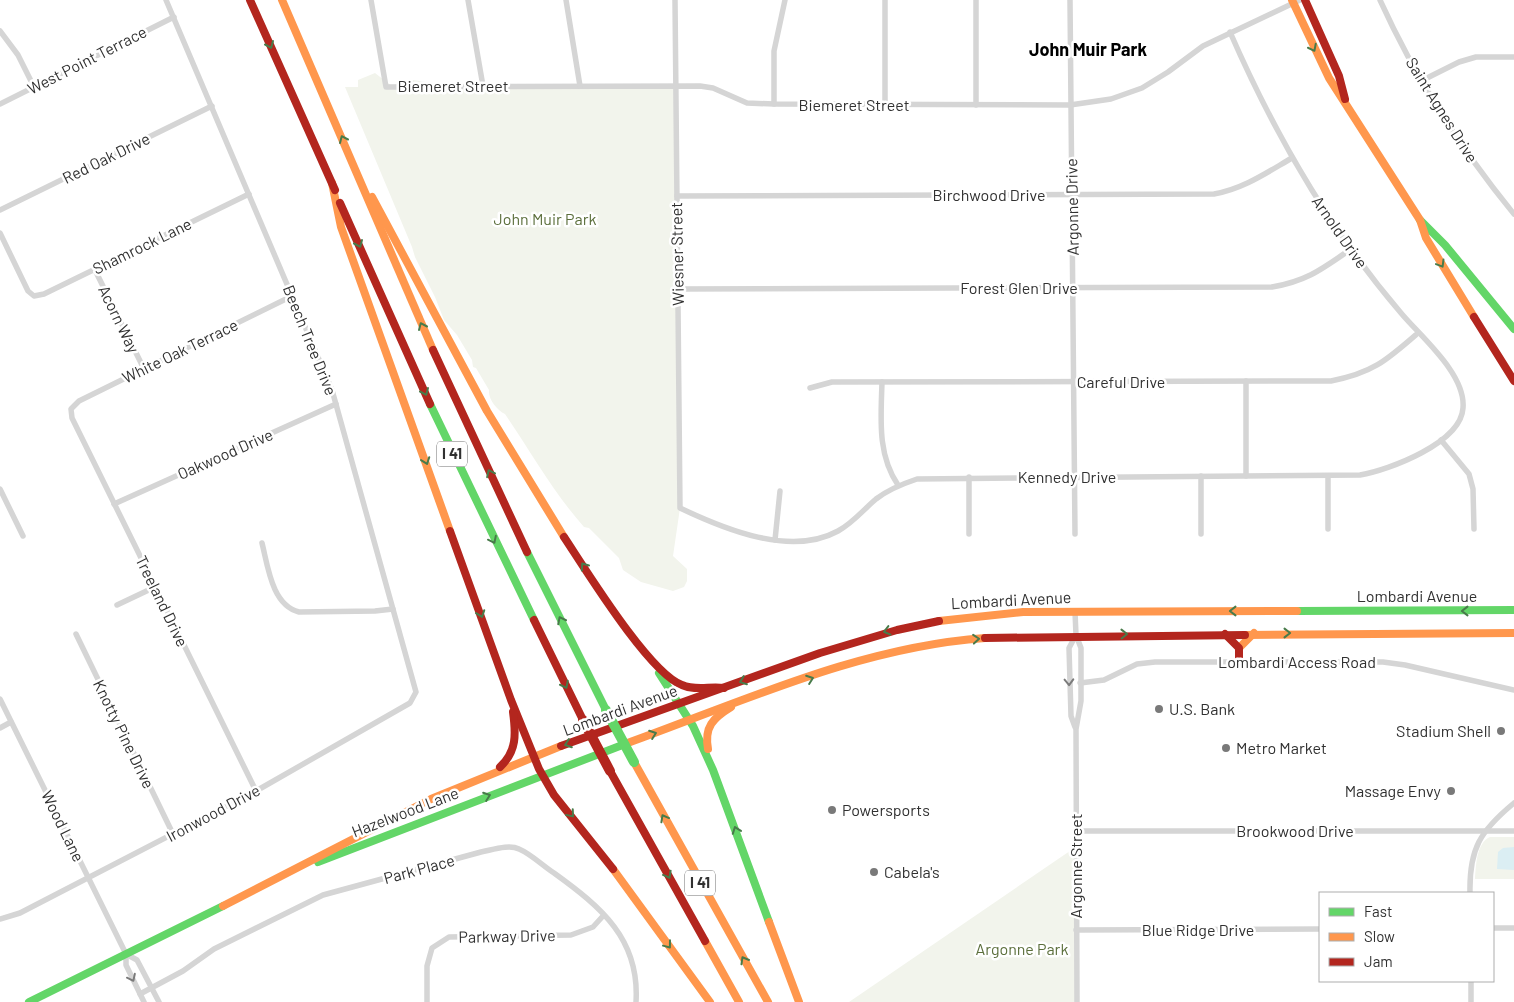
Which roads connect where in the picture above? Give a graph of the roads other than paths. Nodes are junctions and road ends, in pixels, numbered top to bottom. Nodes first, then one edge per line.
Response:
1 (166, 0) edge
2 (250, 0) edge
3 (282, 0) edge
4 (370, 0) edge
5 (468, 0) edge
6 (566, 0) edge
7 (674, 0) edge
8 (785, 0) edge
9 (885, 0) edge
10 (976, 0) edge
11 (1070, 0) edge
12 (1305, 0) edge
13 (1380, 0) edge
14 (1295, 1) edge
15 (174, 17) junction
16 (0, 31) edge
17 (1230, 32) junction
18 (1514, 57) edge
19 (1421, 81) junction
20 (483, 86) junction
21 (580, 86) junction
22 (676, 86) junction
23 (34, 87) junction
24 (1346, 101) junction
25 (0, 104) edge
26 (774, 104) junction
27 (886, 105) junction
28 (976, 105) junction
29 (1070, 105) junction
30 (212, 106) junction
31 (1292, 158) junction
32 (332, 183) junction
33 (362, 184) junction
34 (249, 194) junction
35 (1072, 195) junction
36 (677, 196) junction
37 (0, 210) edge
38 (1514, 214) edge
39 (1420, 220) junction
40 (0, 233) edge
41 (1351, 249) junction
42 (95, 270) junction
43 (1073, 288) junction
44 (678, 289) junction
45 (292, 296) junction
46 (1509, 320) edge
47 (1514, 329) edge
48 (1418, 333) junction
49 (144, 369) junction
50 (1246, 381) junction
51 (1514, 381) edge
52 (882, 382) junction
53 (1074, 382) junction
54 (810, 388) dead end
55 (336, 404) junction
56 (71, 409) joint
57 (1460, 419) joint
58 (1441, 440) junction
59 (1201, 476) junction
60 (1246, 476) junction
61 (1328, 476) junction
62 (969, 477) junction
63 (1075, 477) junction
64 (898, 485) junction
65 (0, 489) edge
66 (780, 491) dead end
67 (114, 504) junction
68 (680, 508) joint
69 (1328, 529) dead end
70 (1474, 529) dead end
71 (969, 534) dead end
72 (1076, 534) dead end
73 (1201, 534) dead end
74 (23, 536) dead end
75 (775, 540) junction
76 (262, 543) dead end
77 (155, 587) junction
78 (117, 605) dead end
79 (393, 609) junction
80 (1514, 610) edge
81 (1075, 612) junction
82 (1224, 633) junction
83 (1254, 633) junction
84 (1514, 633) edge
85 (76, 634) dead end
86 (1076, 635) junction
87 (643, 648) junction
88 (1239, 648) junction
89 (1240, 661) junction
90 (1080, 683) junction
91 (724, 688) junction
92 (1514, 690) edge
93 (416, 692) joint
94 (0, 699) edge
95 (511, 700) junction
96 (680, 704) junction
97 (731, 707) junction
98 (690, 721) junction
99 (12, 722) junction
100 (0, 728) edge
101 (1076, 730) junction
102 (534, 757) junction
103 (714, 770) junction
104 (492, 773) junction
105 (542, 775) junction
106 (256, 791) junction
107 (1514, 803) edge
108 (1485, 830) junction
109 (1076, 831) junction
110 (1514, 831) edge
111 (173, 834) junction
112 (88, 877) junction
113 (279, 878) junction
114 (1470, 892) edge
115 (603, 916) junction
116 (0, 919) edge
117 (1494, 928) edge
118 (1514, 928) edge
119 (1319, 929) edge
120 (1076, 930) junction
121 (126, 954) junction
122 (1470, 982) edge
123 (152, 988) junction
124 (140, 994) junction
125 (29, 1002) edge
126 (144, 1002) edge
127 (159, 1002) edge
128 (427, 1002) edge
129 (636, 1002) edge
130 (710, 1002) edge
131 (738, 1002) edge
132 (768, 1002) edge
133 (799, 1002) edge
134 (1077, 1002) edge
135 (1471, 1002) edge

1 - 15 street, Beech Tree Drive
2 -> 32 main road, I 41
33 -> 3 main road, I 41
4 - 20 street, Biemeret Street
5 - 20 street
6 - 21 street
7 - 22 street, Wiesner Street
8 - 26 street
9 - 27 street
10 - 28 street
11 - 29 street, Argonne Drive
12 - 24 main road
13 - 19 street, Saint Agnes Drive
14 - 17 street, Biemeret Street
14 -> 24 main road
15 - 23 street, West Point Terrace
15 - 30 street, Beech Tree Drive
16 - 23 street
17 - 29 street, Biemeret Street
17 - 31 street, Arnold Drive
18 - 19 street
19 - 38 street, Saint Agnes Drive
20 - 21 street, Biemeret Street
21 - 22 street, Biemeret Street
22 - 26 street, Biemeret Street
22 - 36 street, Wiesner Street
23 - 25 street, West Point Terrace
24 - 39 main road
26 - 27 street, Biemeret Street
27 - 28 street, Biemeret Street
28 - 29 street, Biemeret Street
29 - 35 street, Argonne Drive
30 - 34 street, Beech Tree Drive
30 - 37 street, Red Oak Drive
31 - 35 street, Birchwood Drive
31 - 41 street, Arnold Drive
32 -> 95 main road
32 -> 131 main road, I 41, bridge
87 -> 33 main road
132 -> 33 main road, I 41, bridge
34 - 42 street, Shamrock Lane
34 - 45 street, Beech Tree Drive
35 - 36 street, Birchwood Drive
35 - 43 street, Argonne Drive
36 - 44 street, Wiesner Street
39 - 46 main road
39 -> 51 main road
40 - 42 street, Shamrock Lane
41 - 43 street, Forest Glen Drive
41 - 48 street, Arnold Drive
42 - 49 street, Acorn Way
43 - 44 street, Forest Glen Drive
43 - 53 street, Argonne Drive
44 - 68 street, Wiesner Street
45 - 49 street, White Oak Terrace
45 - 55 street, Beech Tree Drive
46 - 47 main road
48 - 50 street, Careful Drive
48 - 57 street, Arnold Drive
49 - 56 street, White Oak Terrace
50 - 53 street, Careful Drive
50 - 60 street
52 - 53 street, Careful Drive
52 - 54 street, Careful Drive
52 - 64 street
53 - 63 street, Argonne Drive
55 - 67 street, Oakwood Drive
55 - 79 street, Beech Tree Drive
56 - 67 street, Treeland Drive
57 - 58 street, Kennedy Drive
58 - 61 street, Kennedy Drive
58 - 70 street
59 - 60 street, Kennedy Drive
59 - 63 street, Kennedy Drive
59 - 73 street
60 - 61 street, Kennedy Drive
61 - 69 street
62 - 63 street, Kennedy Drive
62 - 64 street, Kennedy Drive
62 - 71 street
63 - 72 street, Argonne Drive
64 - 75 street, Kennedy Drive
65 - 74 street
66 - 75 street
67 - 77 street, Treeland Drive
68 - 75 street, Kennedy Drive
76 - 79 street
77 - 78 street
77 - 106 street, Treeland Drive
79 - 93 street, Beech Tree Drive
80 -> 81 main road, Lombardi Avenue
81 - 86 street, Argonne Street
81 -> 91 main road, Lombardi Avenue
82 - 83 main road
86 -> 82 main road
82 - 88 main road
83 -> 84 main road
83 - 88 main road
85 - 111 street, Knotty Pine Drive
86 - 90 street, Argonne Street
97 -> 86 main road
86 -> 101 street, Argonne Street
87 - 91 main road
87 - 96 main road
88 - 89 main road
89 - 90 street, Lombardi Access Road
89 - 92 street, Lombardi Access Road
90 - 101 street, Argonne Street
91 - 96 main road, Lombardi Avenue
93 - 106 street, Ironwood Drive
94 - 99 street, Wood Lane
95 - 102 main road
95 - 104 main road
96 - 98 main road
96 -> 102 main road, Lombardi Avenue
97 - 98 main road
97 - 103 main road
98 - 103 main road
105 -> 98 main road
99 - 100 street
99 - 112 street, Wood Lane
101 - 109 street, Argonne Street
102 - 104 main road, Hazelwood Lane
102 - 105 main road
133 -> 103 main road
104 - 113 main road, Hazelwood Lane
113 -> 105 main road, Hazelwood Lane
105 -> 130 main road
106 - 111 street, Ironwood Drive
107 - 108 street
108 - 109 street, Brookwood Drive
108 - 110 street, Brookwood Drive
108 - 114 street
109 - 120 street, Argonne Street
111 - 112 street, Ironwood Drive
112 - 116 street, Ironwood Drive
112 - 121 street, Wood Lane
113 - 121 main road, Hazelwood Lane
115 - 123 street, Park Place
115 - 128 street, Parkway Drive
115 - 129 street, Park Place
117 - 118 street
119 - 120 street, Blue Ridge Drive
120 - 134 street, Argonne Street
121 - 123 street
121 -> 124 street
121 - 125 main road, Hazelwood Lane
122 - 135 street
123 - 124 street, Park Place
123 - 127 street
124 - 126 street

